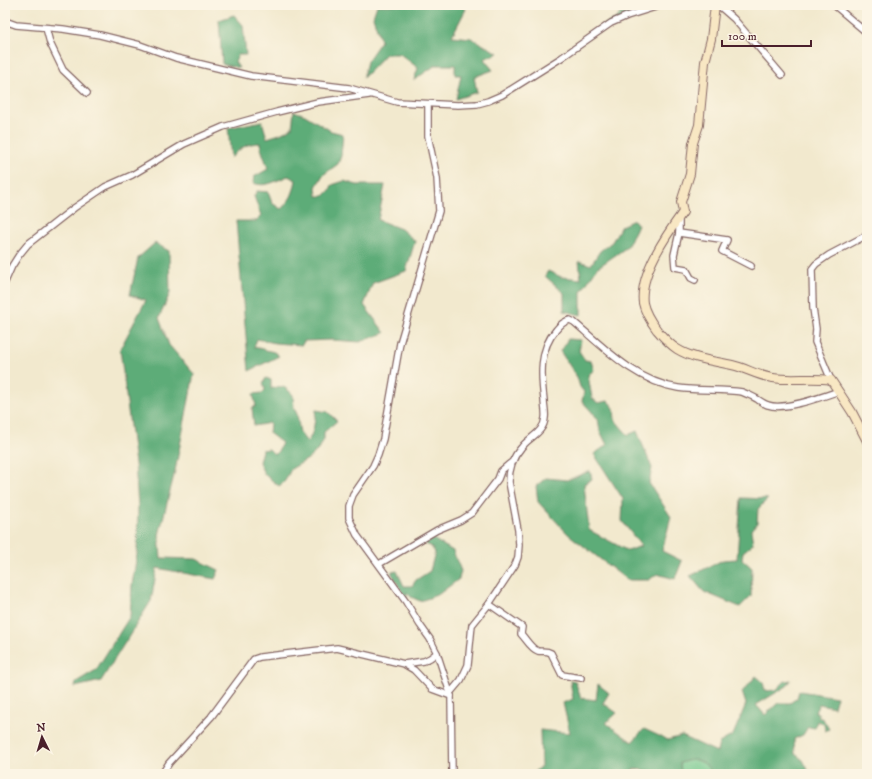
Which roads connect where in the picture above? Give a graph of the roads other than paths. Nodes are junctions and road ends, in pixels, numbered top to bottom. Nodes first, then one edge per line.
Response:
1 (662, 5) edge
2 (715, 5) edge
3 (718, 5) edge
4 (834, 5) edge
5 (5, 21) edge
6 (46, 28) junction
7 (867, 33) edge
8 (782, 75) dead end
9 (87, 93) dead end
10 (372, 94) junction
11 (428, 104) junction
12 (679, 218) junction
13 (679, 233) junction
14 (867, 235) edge
15 (751, 266) dead end
16 (695, 280) dead end
17 (5, 282) edge
18 (830, 380) junction
19 (838, 391) junction
20 (867, 441) edge
21 (512, 462) junction
22 (379, 564) junction
23 (488, 604) junction
24 (437, 653) junction
25 (404, 664) junction
26 (582, 678) dead end
27 (451, 695) junction
28 (162, 774) edge
29 (452, 774) edge

1 - 11 street
2 - 12 street
3 - 8 street
4 - 7 street
5 - 6 street
6 - 9 street
6 - 10 street
10 - 11 street
10 - 17 street
11 - 22 street
12 - 13 street
12 - 18 street
13 - 15 street
13 - 16 street
14 - 18 street
18 - 19 street
19 - 20 street
19 - 21 street
21 - 22 street
21 - 23 street
22 - 24 street
23 - 26 street
23 - 27 street
24 - 25 street
24 - 27 street
25 - 27 street
25 - 28 street
27 - 29 street

